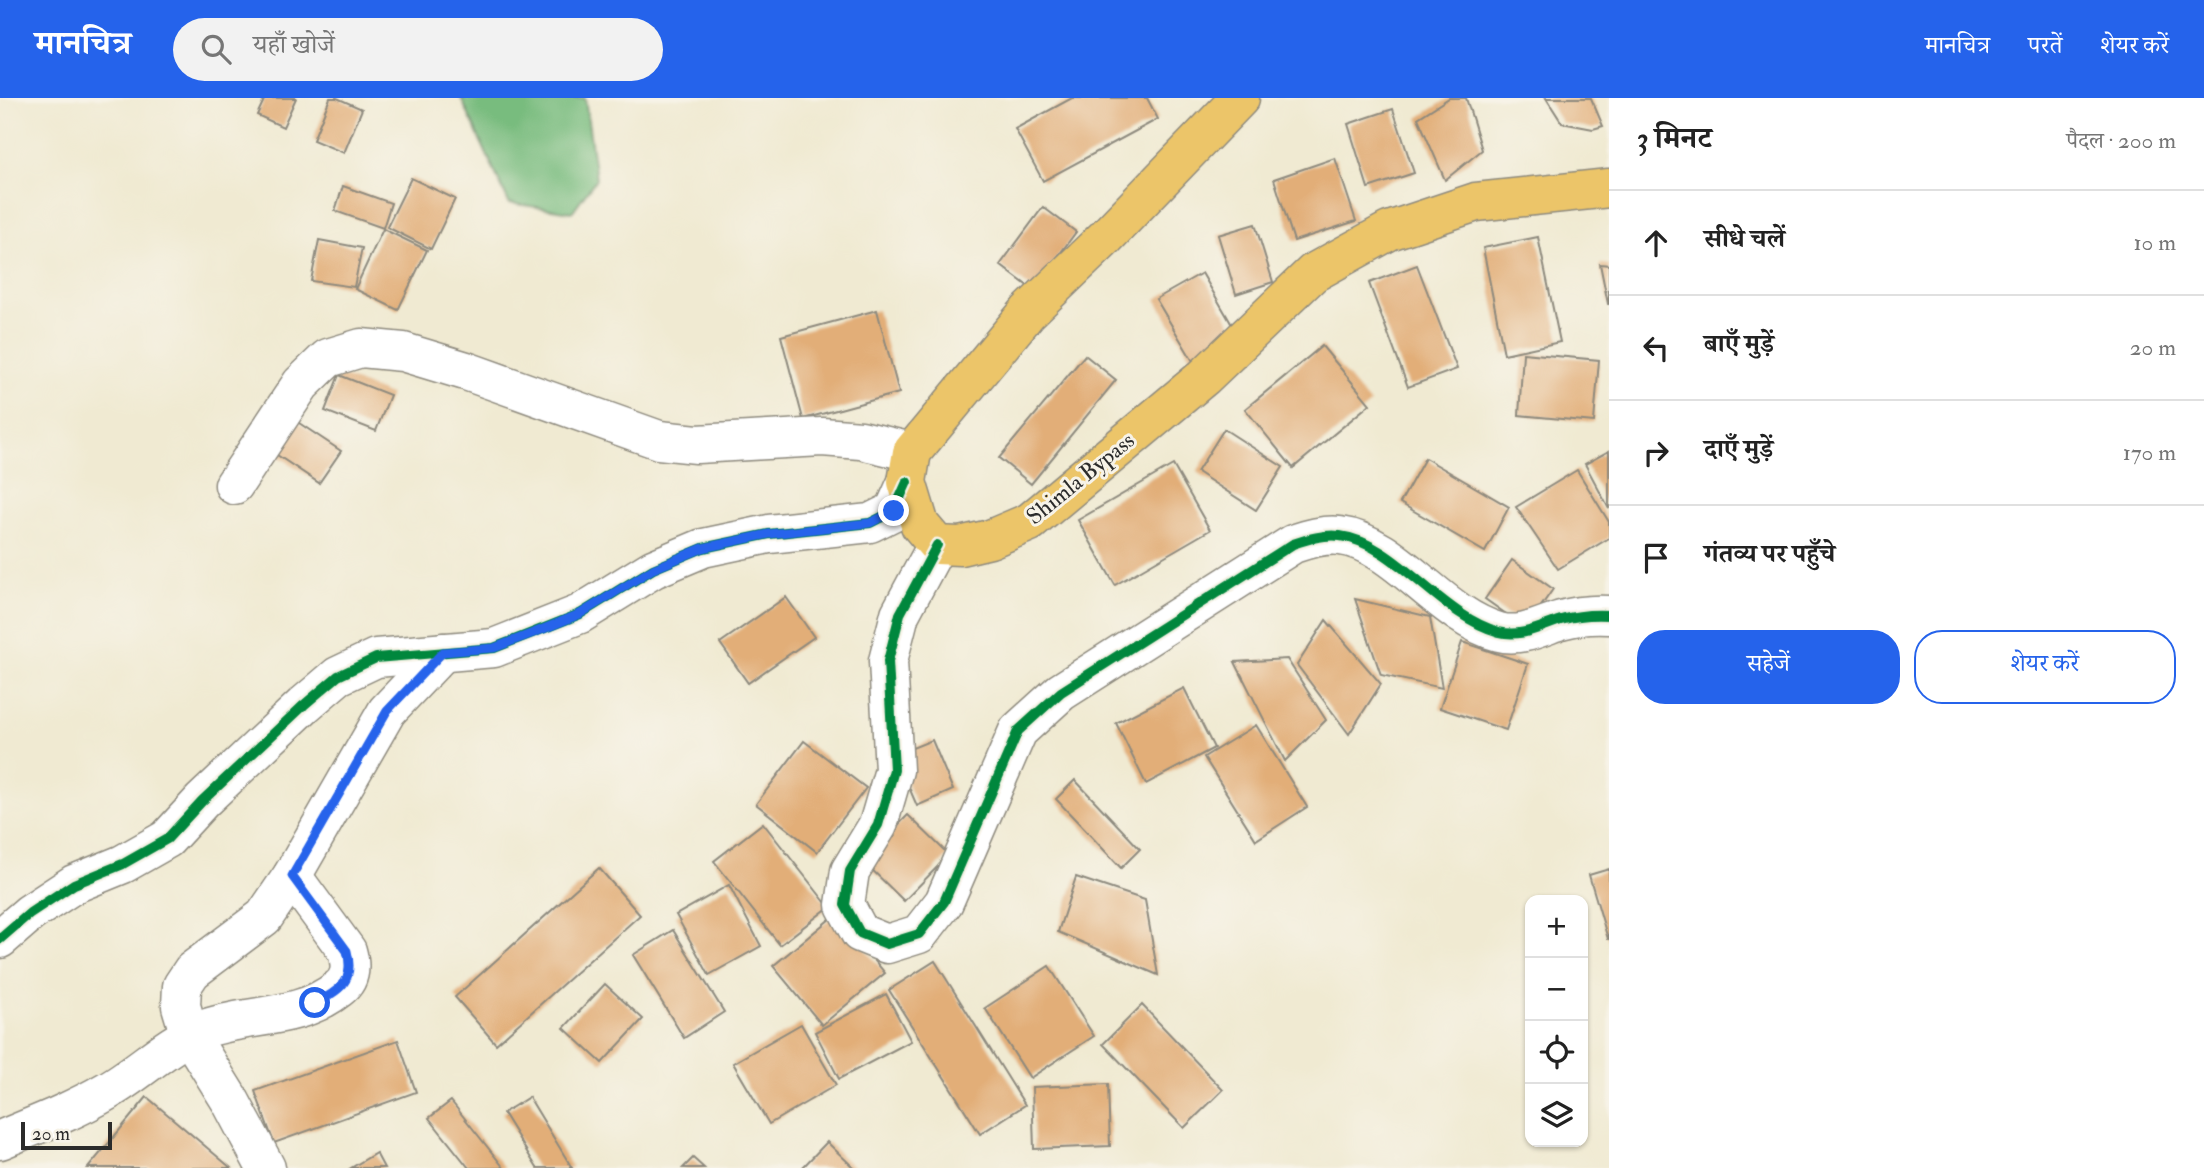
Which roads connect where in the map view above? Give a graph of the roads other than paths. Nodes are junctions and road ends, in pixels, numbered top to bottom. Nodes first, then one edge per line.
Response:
1 (1240, 98) edge
2 (1609, 188) edge
3 (910, 467) junction
4 (234, 485) dead end
5 (937, 545) junction
6 (1609, 615) edge
7 (443, 652) junction
8 (292, 876) junction
9 (0, 939) edge
10 (190, 1036) junction
11 (0, 1140) edge
12 (266, 1168) edge

1 - 3 highway
2 - 5 highway, Shimla Bypass
3 - 4 street
3 - 5 highway
3 - 7 street
5 - 6 street
7 - 8 street
7 - 9 street
8 - 10 street
8 - 10 street
10 - 11 street
10 - 12 street

